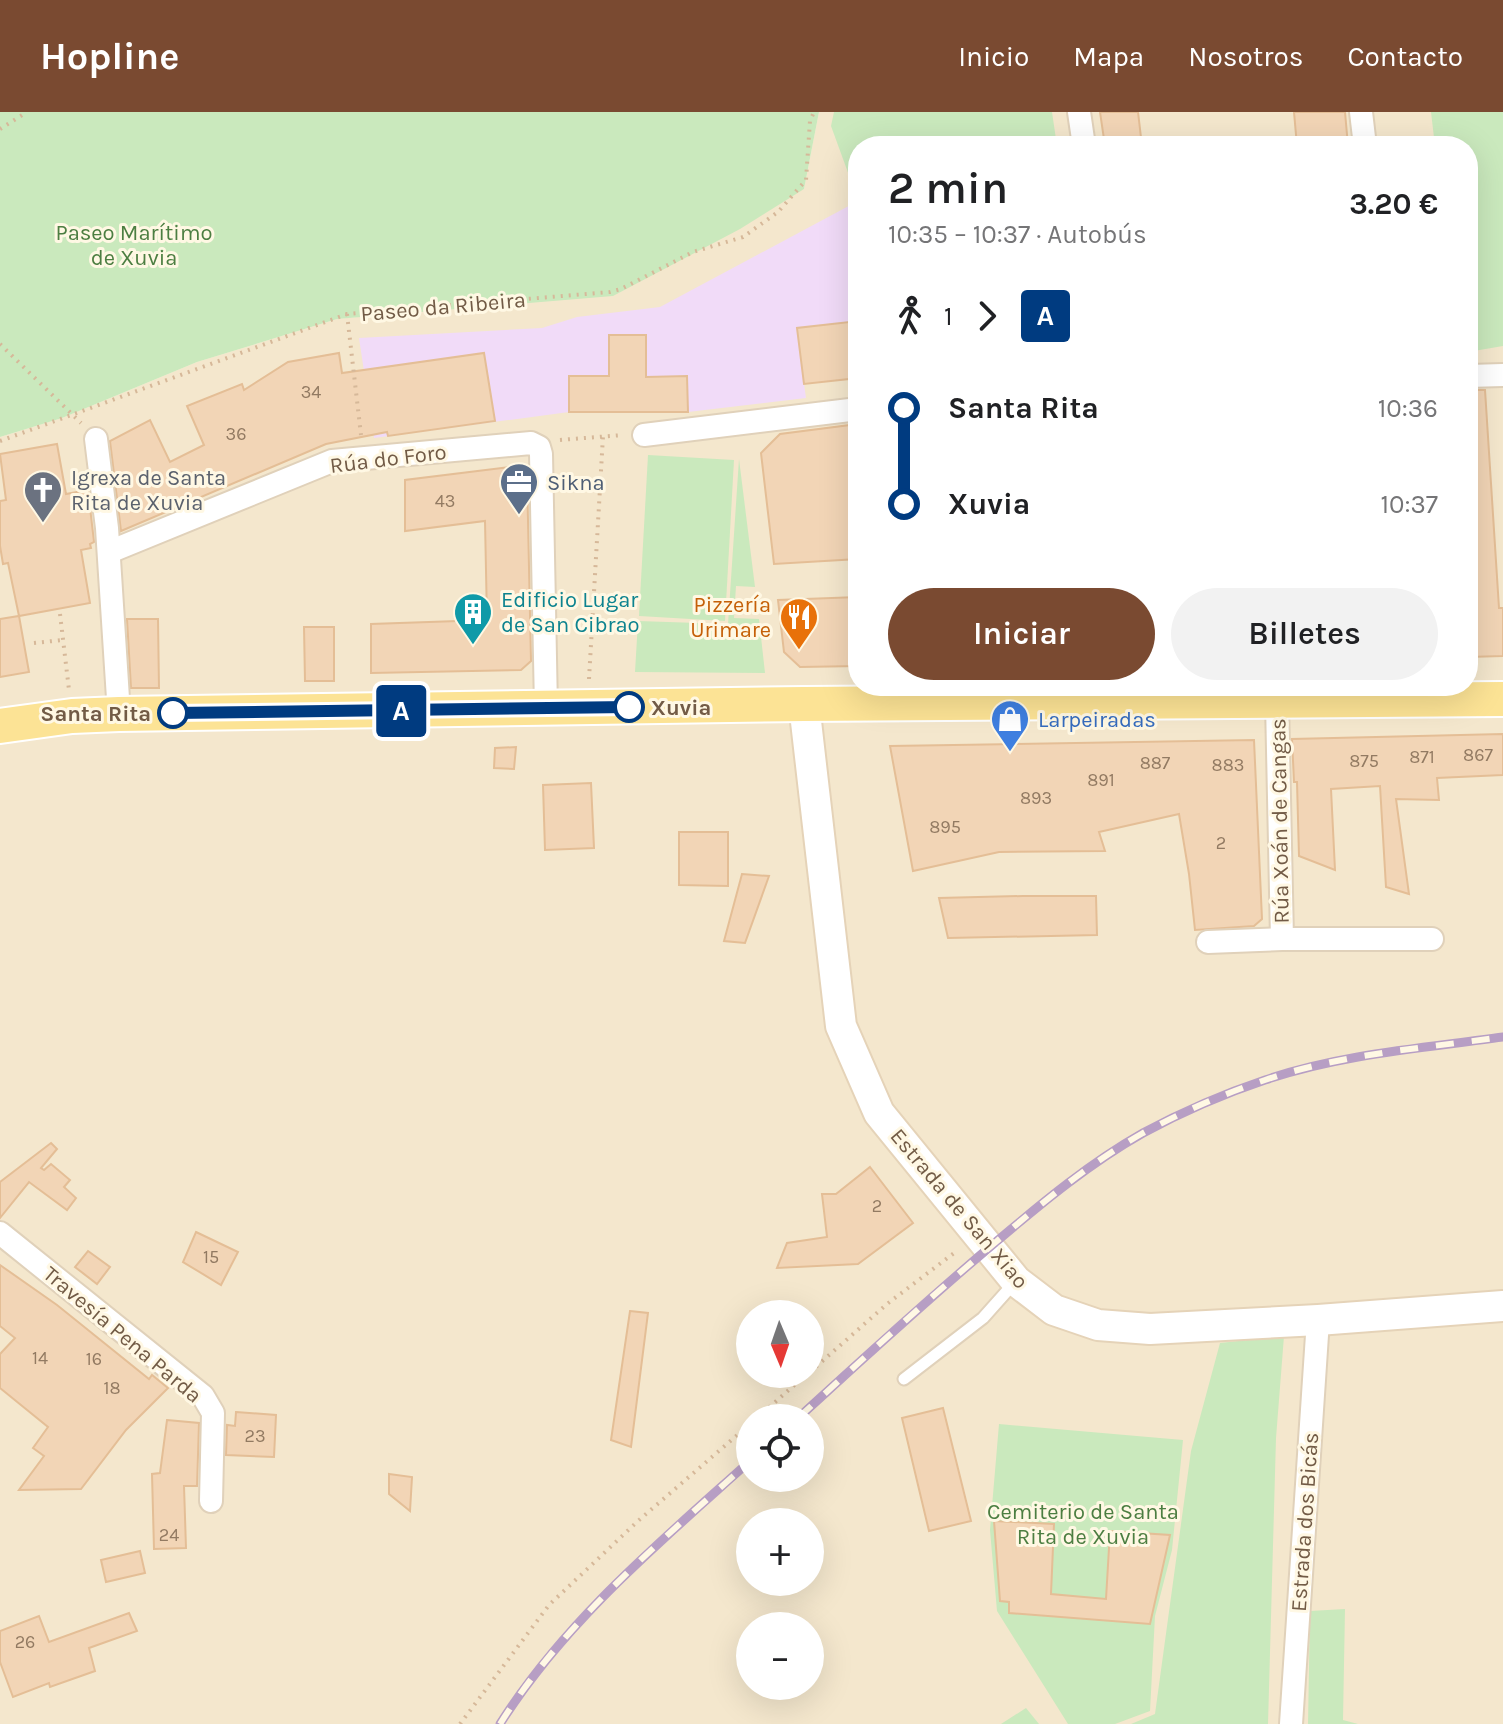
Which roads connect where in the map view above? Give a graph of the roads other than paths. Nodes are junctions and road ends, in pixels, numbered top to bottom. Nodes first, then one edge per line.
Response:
1 (1079, 112) edge
2 (1361, 112) edge
3 (1083, 136) edge
4 (1364, 136) edge
5 (1503, 375) edge
6 (1478, 376) edge
7 (848, 410) edge
8 (644, 435) road end
9 (96, 439) dead end
10 (109, 552) junction
11 (1054, 696) edge
12 (1233, 696) edge
13 (1384, 696) edge
14 (1466, 696) edge
15 (1503, 699) edge
16 (1277, 703) junction
17 (804, 704) junction
18 (546, 708) junction
19 (119, 714) junction
20 (0, 726) edge
21 (1282, 939) junction
22 (1432, 939) dead end
23 (1208, 942) dead end
24 (0, 1233) edge
25 (1016, 1281) junction
26 (1503, 1306) edge
27 (1318, 1320) junction
28 (904, 1379) dead end
29 (211, 1501) dead end
30 (1291, 1724) edge

1 - 3 street
2 - 4 street
5 - 6 street
7 - 8 street
9 - 10 street
10 - 18 street, Rúa do Foro
10 - 19 street
11 - 17 main road
12 - 16 main road
13 - 16 main road
14 - 15 main road
16 - 21 street, Rúa Xoán de Cangas
17 - 18 main road
17 - 25 street, Estrada de San Xiao
18 - 19 main road
19 - 20 main road
21 - 22 street, Rúa Xoán de Cangas
21 - 23 street, Rúa Xoán de Cangas
24 - 29 street, Travesía Pena Parda
25 - 27 street, Estrada de San Xiao
25 - 28 lane
26 - 27 street, Estrada de San Xiao
27 - 30 street, Estrada dos Bicás

